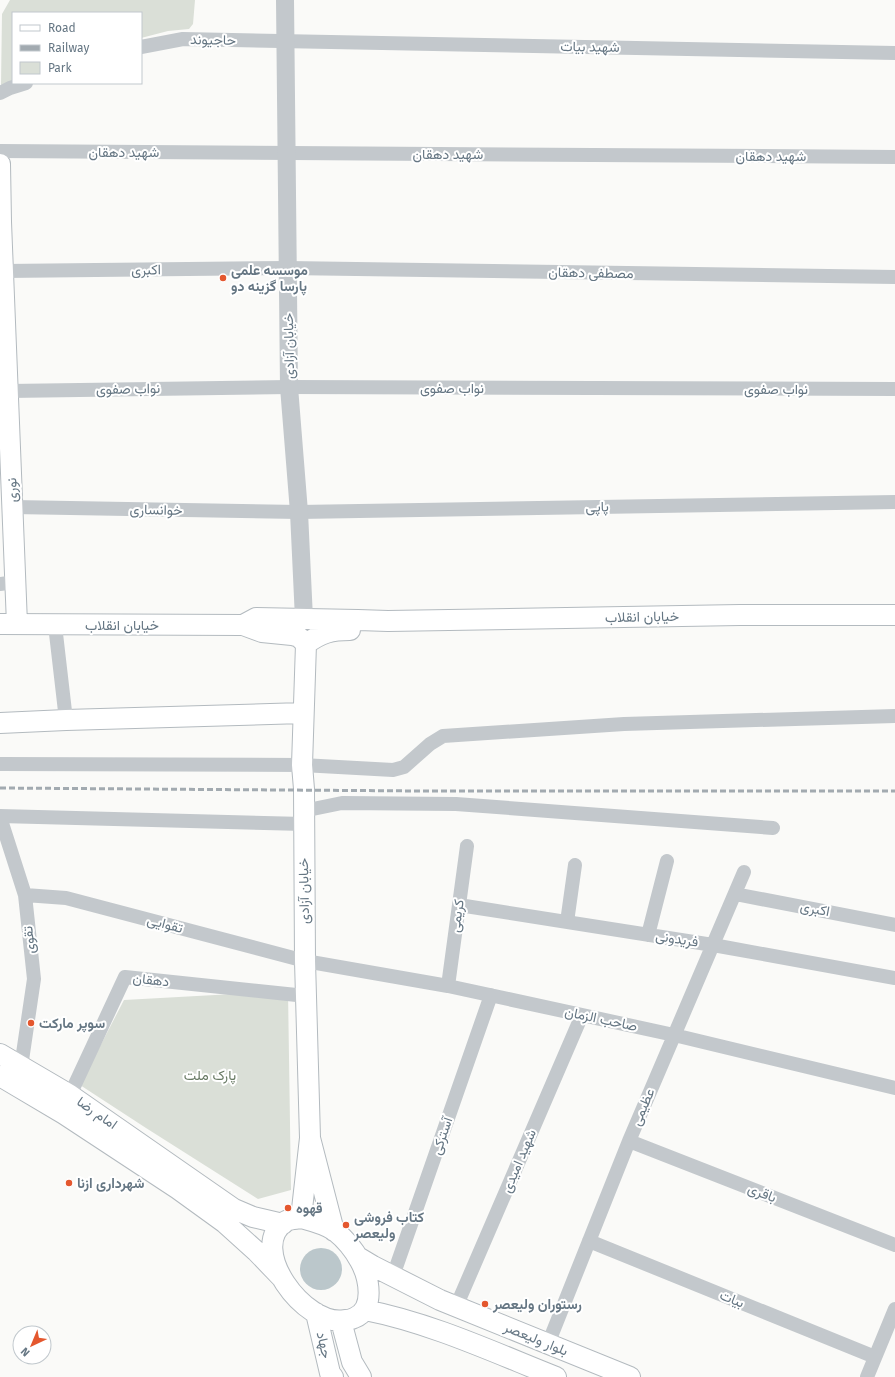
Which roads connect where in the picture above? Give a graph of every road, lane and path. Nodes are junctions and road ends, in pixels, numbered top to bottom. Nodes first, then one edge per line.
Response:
1 (285, 0) edge
2 (285, 41) junction
3 (142, 47) edge
4 (895, 53) edge
5 (23, 84) edge
6 (0, 93) edge
7 (0, 151) edge
8 (286, 153) junction
9 (895, 157) edge
10 (0, 164) edge
11 (1, 223) edge
12 (288, 268) junction
13 (4, 271) junction
14 (895, 277) edge
15 (289, 387) junction
16 (895, 389) edge
17 (9, 391) junction
18 (895, 502) edge
19 (13, 507) junction
20 (299, 512) junction
21 (8, 583) edge
22 (895, 615) edge
23 (304, 619) junction
24 (388, 621) junction
25 (9, 624) edge
26 (55, 625) junction
27 (243, 625) junction
28 (306, 644) junction
29 (303, 713) junction
30 (895, 716) edge
31 (66, 720) junction
32 (0, 724) edge
33 (0, 764) edge
34 (302, 765) junction
35 (0, 817) edge
36 (304, 818) junction
37 (772, 828) dead end
38 (467, 846) dead end
39 (667, 862) dead end
40 (575, 865) dead end
41 (744, 872) dead end
42 (735, 894) junction
43 (25, 895) junction
44 (459, 905) junction
45 (567, 922) junction
46 (895, 925) edge
47 (648, 935) junction
48 (713, 945) junction
49 (305, 961) junction
50 (895, 978) edge
51 (448, 986) junction
52 (491, 995) junction
53 (306, 996) junction
54 (582, 1015) junction
55 (674, 1035) junction
56 (0, 1054) edge
57 (21, 1067) junction
58 (0, 1076) edge
59 (895, 1088) edge
60 (70, 1095) junction
61 (310, 1138) junction
62 (629, 1141) junction
63 (185, 1183) junction
64 (292, 1221) junction
65 (334, 1231) junction
66 (589, 1241) junction
67 (895, 1245) edge
68 (358, 1257) junction
69 (392, 1276) junction
70 (281, 1277) junction
71 (448, 1303) junction
72 (895, 1309) edge
73 (365, 1310) junction
74 (316, 1313) junction
75 (341, 1321) junction
76 (431, 1328) junction
77 (548, 1344) junction
78 (875, 1357) junction
79 (357, 1369) edge
80 (332, 1375) edge
81 (556, 1377) edge
82 (630, 1377) edge
83 (867, 1377) edge

1 - 2 street, خیابان آزادی
2 - 3 street, حاجیوند
2 - 4 street, شهید بیات
2 - 8 street, خیابان آزادی
5 - 6 street
7 - 8 street, شهید دهقان
8 - 9 street, شهید دهقان
8 - 12 street, خیابان آزادی
10 - 11 main road, نوری
11 - 13 main road, نوری
12 - 13 street, اکبری
12 - 14 street, مصطفی دهقان
12 - 15 street, خیابان آزادی
13 - 17 main road, نوری
15 - 16 street, نواب صفوی
15 - 17 street, نواب صفوی
15 - 20 street, خیابان آزادی
17 - 19 main road, نوری
18 - 20 street, پاپی
19 - 20 street, خوانساری
19 - 21 main road, نوری
20 - 23 street, خیابان آزادی
21 - 25 main road, نوری
22 - 24 main road, خیابان انقلاب
23 - 24 main road, خیابان انقلاب
23 - 27 main road, خیابان انقلاب
24 - 28 main road, خیابان انقلاب
25 - 26 main road, خیابان انقلاب
26 - 27 main road, خیابان انقلاب
26 - 31 street
27 - 28 main road, خیابان انقلاب
28 - 29 main road, خیابان آزادی
29 - 31 main road
29 - 34 main road, خیابان آزادی
30 - 34 street
31 - 32 main road
33 - 34 street
34 - 36 main road, خیابان آزادی
35 - 36 street
35 - 43 street, تقوی
36 - 37 street
36 - 49 main road, خیابان آزادی
38 - 44 street, کریمی
39 - 47 street
40 - 45 street
41 - 42 street, عظیمی
42 - 46 street, اکبری
42 - 48 street, عظیمی
43 - 49 street, تقوایی
43 - 57 street, تقوی
44 - 45 street, فریدونی
44 - 51 street, کریمی
45 - 47 street, فریدونی
47 - 48 street, فریدونی
48 - 50 street, فریدونی
48 - 55 street, عظیمی
49 - 51 street, صاحب الزمان
49 - 53 main road, خیابان آزادی
51 - 52 street, صاحب الزمان
52 - 54 street, صاحب الزمان
52 - 69 street, آسترکی
53 - 60 street, دهقان
53 - 61 main road, خیابان آزادی
54 - 55 street, صاحب الزمان
54 - 71 street, شهید امیدی
55 - 59 street, صاحب الزمان
55 - 62 street, عظیمی
56 - 57 main road, امام رضا
57 - 60 main road, امام رضا
58 - 63 main road, امام رضا
60 - 63 main road, امام رضا
61 - 64 main road
61 - 65 main road
62 - 66 street, عظیمی
62 - 67 street, باقری
63 - 64 main road
63 - 70 main road
64 - 65 main road
64 - 70 main road
65 - 68 main road
66 - 77 street, عظیمی
66 - 78 street, بیات
68 - 69 main road, بلوار ولیعصر
68 - 73 main road
69 - 71 main road, بلوار ولیعصر
70 - 74 main road
71 - 76 main road
71 - 77 main road, بلوار ولیعصر
72 - 78 street
73 - 75 main road
73 - 76 main road, بلوار ولیعصر
74 - 75 main road
74 - 80 main road, جهاد
75 - 79 main road, جهاد
76 - 81 main road, بلوار ولیعصر
77 - 82 main road, بلوار ولیعصر
78 - 83 street
79 - 80 main road

